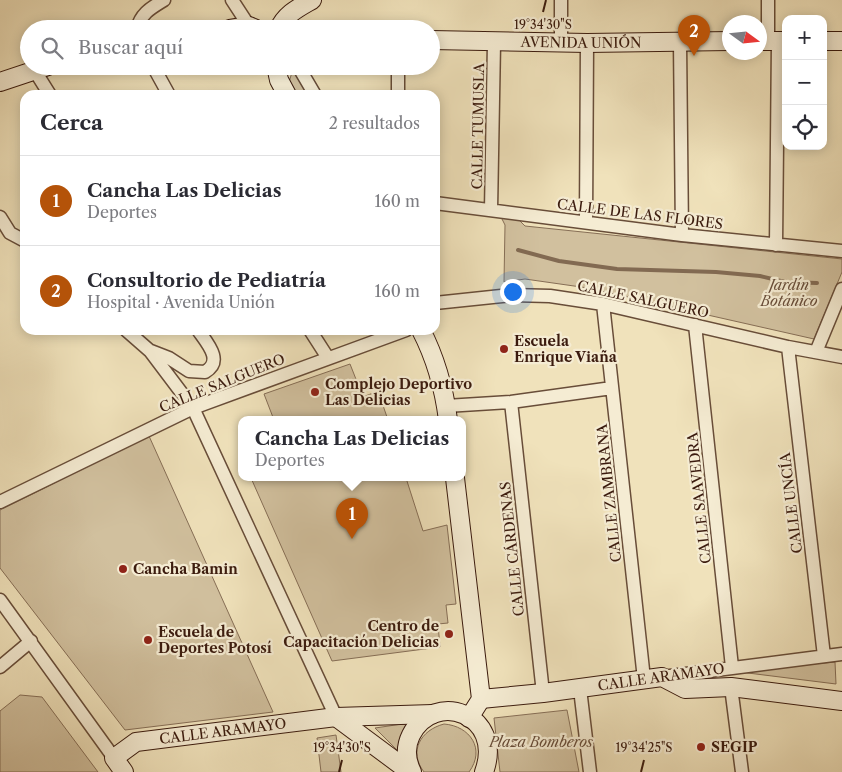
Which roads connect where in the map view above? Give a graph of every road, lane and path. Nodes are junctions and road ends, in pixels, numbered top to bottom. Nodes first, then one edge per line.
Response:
1 (138, 0) edge
2 (164, 0) edge
3 (232, 0) edge
4 (312, 0) edge
5 (561, 0) edge
6 (768, 0) edge
7 (145, 12) junction
8 (139, 20) edge
9 (247, 20) edge
10 (285, 20) edge
11 (440, 40) edge
12 (722, 41) edge
13 (773, 41) edge
14 (827, 41) edge
15 (494, 42) junction
16 (680, 42) junction
17 (842, 42) edge
18 (561, 43) junction
19 (588, 43) junction
20 (23, 75) edge
21 (44, 75) edge
22 (158, 75) edge
23 (278, 75) edge
24 (303, 75) edge
25 (398, 75) edge
26 (0, 82) edge
27 (48, 90) edge
28 (166, 90) edge
29 (284, 90) edge
30 (312, 90) edge
31 (398, 90) edge
32 (440, 204) edge
33 (491, 210) junction
34 (0, 217) edge
35 (586, 222) junction
36 (682, 235) junction
37 (5, 236) edge
38 (20, 240) edge
39 (776, 245) junction
40 (842, 251) edge
41 (842, 289) edge
42 (440, 302) edge
43 (603, 304) junction
44 (695, 325) junction
45 (132, 335) edge
46 (201, 335) edge
47 (313, 335) edge
48 (392, 335) edge
49 (424, 335) edge
50 (788, 347) junction
51 (150, 351) junction
52 (816, 352) junction
53 (842, 357) edge
54 (328, 358) junction
55 (612, 388) junction
56 (511, 402) junction
57 (194, 408) junction
58 (447, 413) edge
59 (455, 481) edge
60 (0, 502) edge
61 (0, 600) edge
62 (31, 641) junction
63 (842, 654) edge
64 (824, 656) junction
65 (0, 667) edge
66 (732, 667) junction
67 (662, 677) junction
68 (644, 679) junction
69 (731, 687) junction
70 (580, 689) junction
71 (543, 693) junction
72 (481, 699) junction
73 (842, 701) edge
74 (434, 714) junction
75 (336, 717) junction
76 (470, 718) junction
77 (119, 765) edge
78 (487, 768) edge
79 (411, 772) edge
80 (590, 772) edge
81 (742, 772) edge

1 - 7 street
2 - 7 street
3 - 9 street
4 - 10 main road
5 - 18 street
6 - 13 street
7 - 8 street
11 - 15 main road, AVENIDA UNIÓN
12 - 16 main road, AVENIDA UNIÓN
13 - 39 street
14 - 17 main road
15 - 18 main road, AVENIDA UNIÓN
15 - 33 street, CALLE TUMUSLA
16 - 19 main road, AVENIDA UNIÓN
16 - 36 street
18 - 19 main road, AVENIDA UNIÓN
19 - 35 street
20 - 26 main road
21 - 27 street
22 - 28 street
23 - 29 main road
24 - 30 street
25 - 31 street
32 - 33 street, CALLE DE LAS FLORES
33 - 35 street, CALLE DE LAS FLORES
34 - 37 street
35 - 36 street, CALLE DE LAS FLORES
36 - 39 street, CALLE DE LAS FLORES
37 - 38 street
39 - 40 street, CALLE DE LAS FLORES
41 - 52 street
42 - 43 street, CALLE SALGUERO
43 - 44 street, CALLE SALGUERO
43 - 55 street, CALLE ZAMBRANA
44 - 50 street, CALLE SALGUERO
44 - 66 street, CALLE SAAVEDRA
45 - 51 street
46 - 51 street
47 - 54 street
48 - 54 street, CALLE SALGUERO
49 - 58 main road
50 - 52 street, CALLE SALGUERO
50 - 64 street, CALLE UNCÍA
51 - 57 street
52 - 53 street, CALLE SALGUERO
54 - 57 street, CALLE SALGUERO
55 - 56 street
55 - 68 street, CALLE ZAMBRANA
56 - 58 street
56 - 71 street, CALLE CÁRDENAS
57 - 60 street, CALLE SALGUERO
57 - 75 street
59 - 72 main road
61 - 62 street
62 - 65 street
62 - 77 street
63 - 64 street, CALLE ARAMAYO
64 - 66 street, CALLE ARAMAYO
66 - 67 street, CALLE ARAMAYO
67 - 68 main road, CALLE ARAMAYO
67 - 69 main road
68 - 70 main road, CALLE ARAMAYO
69 - 73 main road
69 - 81 street
70 - 71 main road, CALLE ARAMAYO
70 - 80 street
71 - 72 main road, CALLE ARAMAYO
72 - 76 main road
74 - 75 main road, CALLE ARAMAYO
74 - 76 main road, CALLE ARAMAYO
74 - 79 main road
75 - 77 main road, CALLE ARAMAYO
75 - 79 main road
76 - 78 main road

